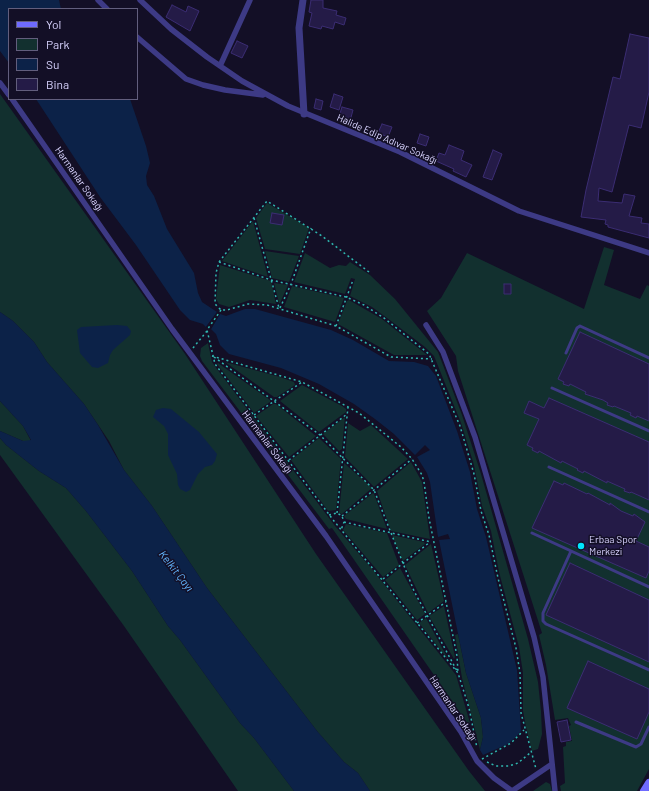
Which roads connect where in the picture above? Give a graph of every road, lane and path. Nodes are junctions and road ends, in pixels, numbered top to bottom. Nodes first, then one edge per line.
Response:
1 (98, 0) edge
2 (140, 0) edge
3 (250, 0) edge
4 (303, 0) edge
5 (106, 8) edge
6 (138, 38) edge
7 (220, 66) junction
8 (0, 83) edge
9 (8, 94) edge
10 (266, 95) junction
11 (13, 100) edge
12 (304, 114) junction
13 (254, 218) junction
14 (311, 228) junction
15 (649, 253) edge
16 (219, 262) junction
17 (369, 272) dead end
18 (272, 280) junction
19 (353, 280) dead end
20 (291, 284) junction
21 (346, 297) junction
22 (280, 308) junction
23 (221, 310) junction
24 (426, 325) dead end
25 (336, 326) junction
26 (207, 330) junction
27 (189, 353) junction
28 (566, 353) dead end
29 (212, 356) junction
30 (649, 358) edge
31 (432, 359) junction
32 (302, 382) junction
33 (552, 388) dead end
34 (275, 401) junction
35 (348, 406) junction
36 (348, 414) junction
37 (254, 415) junction
38 (649, 432) edge
39 (320, 436) junction
40 (343, 457) junction
41 (412, 459) junction
42 (289, 460) junction
43 (549, 467) dead end
44 (374, 490) junction
45 (649, 512) edge
46 (337, 513) junction
47 (329, 515) junction
48 (342, 516) junction
49 (344, 522) junction
50 (341, 530) junction
51 (389, 532) junction
52 (532, 533) dead end
53 (433, 540) junction
54 (431, 542) junction
55 (571, 551) junction
56 (402, 564) junction
57 (382, 580) junction
58 (649, 586) edge
59 (446, 602) junction
60 (427, 615) junction
61 (416, 623) junction
62 (649, 670) edge
63 (458, 673) junction
64 (576, 722) dead end
65 (649, 727) edge
66 (524, 730) junction
67 (479, 751) dead end
68 (530, 752) junction
69 (481, 755) dead end
70 (480, 760) junction
71 (552, 764) junction
72 (537, 774) junction
73 (649, 783) edge
74 (512, 791) edge
75 (555, 791) edge
76 (644, 791) edge

1 - 5 street
2 - 7 street, Halide Edip Adıvar Sokağı
3 - 7 street
4 - 12 street
6 - 10 street
7 - 10 street, Halide Edip Adıvar Sokağı
8 - 9 street
10 - 12 street, Halide Edip Adıvar Sokağı
11 - 27 street, Harmanlar Sokağı
12 - 15 street, Halide Edip Adıvar Sokağı
13 - 14 path
13 - 16 path
13 - 18 path
14 - 17 path
14 - 20 path
16 - 18 path
16 - 23 path
18 - 20 path
18 - 22 path
19 - 21 path
20 - 21 path
20 - 22 path
21 - 25 path
21 - 31 path
22 - 23 path
22 - 25 path
23 - 26 path
24 - 71 street
25 - 31 path
26 - 27 path
26 - 29 path
27 - 70 street, Harmanlar Sokağı
28 - 30 lane
29 - 32 path
29 - 34 path
29 - 37 path
31 - 66 path
32 - 34 path
32 - 35 path
33 - 38 lane
34 - 37 path
34 - 39 path
35 - 36 path
35 - 41 path
36 - 39 path
36 - 40 path
37 - 42 path
39 - 40 path
39 - 42 path
40 - 44 path
40 - 46 path
41 - 44 path
41 - 53 path
42 - 47 path
43 - 45 lane
44 - 48 path
44 - 51 path
46 - 47 path
46 - 48 path
47 - 50 path
48 - 49 path
49 - 50 path
49 - 51 path
50 - 57 path
51 - 54 path
51 - 56 path
52 - 55 lane
53 - 54 path
53 - 59 path
54 - 56 path
55 - 58 lane
55 - 62 lane
56 - 57 path
56 - 60 path
57 - 61 path
59 - 60 path
59 - 63 path
60 - 61 path
60 - 63 path
61 - 63 path
63 - 67 path
64 - 65 lane
66 - 68 path
66 - 70 path
68 - 70 path
68 - 72 path
69 - 70 path
70 - 74 street, Harmanlar Sokağı
71 - 72 street, Harmanlar Sokağı
71 - 75 street
72 - 74 street, Harmanlar Sokağı
73 - 76 main road

